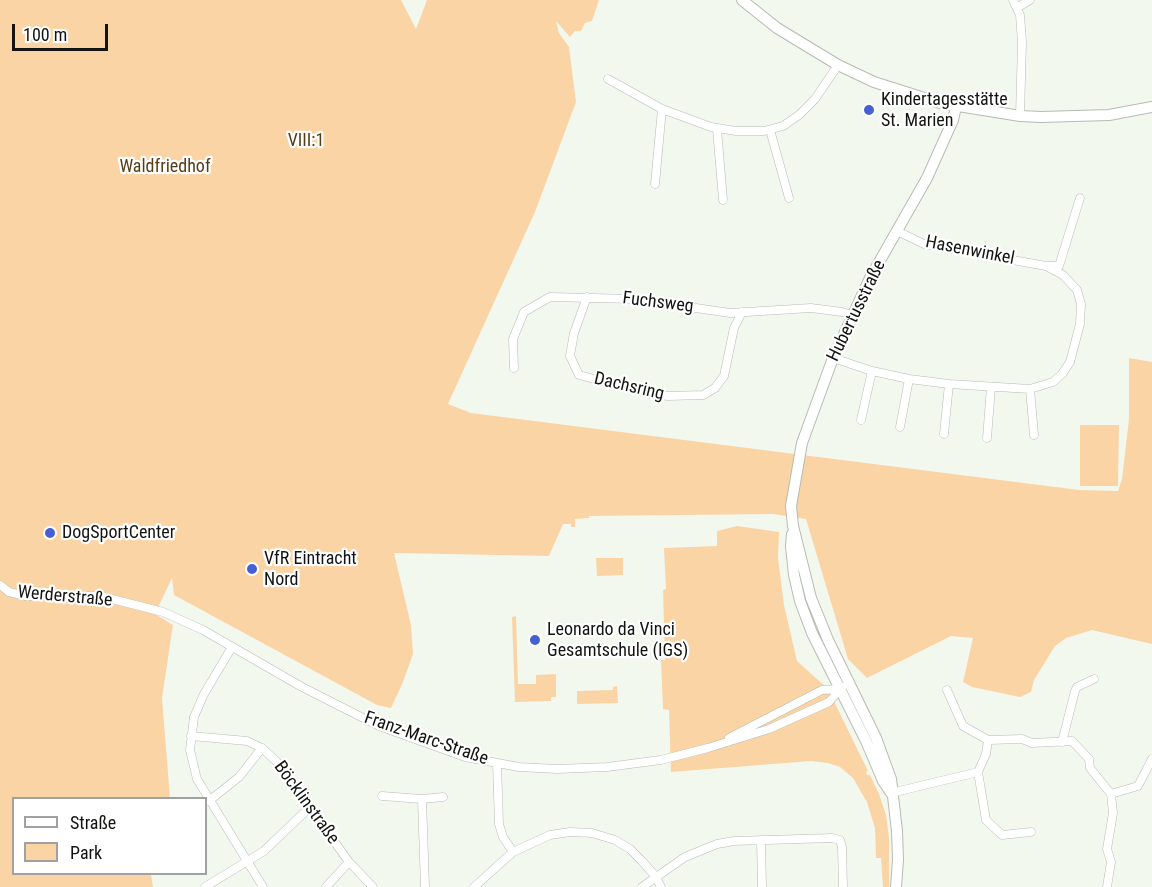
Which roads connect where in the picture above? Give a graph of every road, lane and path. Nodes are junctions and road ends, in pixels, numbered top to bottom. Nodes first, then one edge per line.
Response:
1 (742, 0) edge
2 (1030, 0) edge
3 (1015, 4) edge
4 (838, 65) junction
5 (608, 79) dead end
6 (957, 107) junction
7 (1152, 107) edge
8 (662, 109) junction
9 (1020, 116) junction
10 (717, 129) junction
11 (770, 130) junction
12 (654, 184) dead end
13 (789, 198) dead end
14 (1080, 198) dead end
15 (723, 200) dead end
16 (897, 231) junction
17 (1046, 266) junction
18 (587, 297) junction
19 (742, 312) junction
20 (852, 315) junction
21 (833, 358) junction
22 (514, 368) dead end
23 (872, 371) junction
24 (909, 379) junction
25 (949, 384) junction
26 (991, 387) junction
27 (1030, 389) junction
28 (861, 420) dead end
29 (900, 427) dead end
30 (944, 434) dead end
31 (1034, 435) dead end
32 (987, 438) dead end
33 (0, 585) edge
34 (232, 647) junction
35 (1094, 679) dead end
36 (844, 686) junction
37 (947, 690) dead end
38 (191, 736) junction
39 (988, 740) junction
40 (1062, 741) junction
41 (262, 748) junction
42 (708, 748) junction
43 (1152, 759) edge
44 (497, 764) junction
45 (978, 772) junction
46 (891, 794) junction
47 (1111, 794) junction
48 (382, 796) dead end
49 (443, 797) dead end
50 (422, 799) junction
51 (209, 801) junction
52 (309, 807) junction
53 (1031, 832) dead end
54 (761, 840) junction
55 (513, 852) junction
56 (247, 861) junction
57 (349, 862) junction
58 (656, 877) junction
59 (205, 887) edge
60 (263, 887) edge
61 (326, 887) edge
62 (373, 887) edge
63 (425, 887) edge
64 (474, 887) edge
65 (642, 887) edge
66 (661, 887) edge
67 (762, 887) edge
68 (843, 887) edge
69 (896, 887) edge
70 (1107, 887) edge

1 - 4 street
2 - 3 street
3 - 9 street
4 - 6 street
4 - 11 street
5 - 8 street
6 - 9 street
6 - 16 street, Hubertusstraße
7 - 9 street
8 - 10 street
8 - 12 street
10 - 11 street
10 - 15 street
11 - 13 street
14 - 17 street
16 - 17 street, Hasenwinkel
16 - 20 street, Hubertusstraße
17 - 27 street, Hasenwinkel
18 - 19 street, Fuchsweg
18 - 19 street, Dachsring
18 - 22 street, Fuchsweg
19 - 20 street, Fuchsweg
20 - 21 street, Hubertusstraße
21 - 23 street, Hasenwinkel
21 - 36 street, Hubertusstraße
23 - 24 street, Hasenwinkel
23 - 28 street
24 - 25 street, Hasenwinkel
24 - 29 street
25 - 26 street, Hasenwinkel
25 - 30 street
26 - 27 street, Hasenwinkel
26 - 32 street
27 - 31 street
33 - 34 street, Werderstraße
34 - 38 street
34 - 44 street, Franz-Marc-Straße
35 - 40 street
36 - 42 street, Franz-Marc-Straße
36 - 42 street, Franz-Marc-Straße
36 - 46 street, Hubertusstraße
37 - 39 street
38 - 41 street, Böcklinstraße
38 - 51 street
39 - 40 street
39 - 45 street
40 - 47 street
41 - 51 street
41 - 52 street, Böcklinstraße
42 - 44 street, Franz-Marc-Straße
43 - 47 street
44 - 55 street
45 - 46 street
45 - 53 street
46 - 69 street, Hubertusstraße
47 - 70 street
48 - 50 street
49 - 50 street
50 - 63 street
51 - 56 street
52 - 56 street
52 - 57 street, Böcklinstraße
54 - 58 street
54 - 67 street
54 - 68 street
55 - 58 street
55 - 64 street
56 - 59 street
56 - 60 street
57 - 61 street
57 - 62 street, Böcklinstraße
58 - 65 street
58 - 66 street

